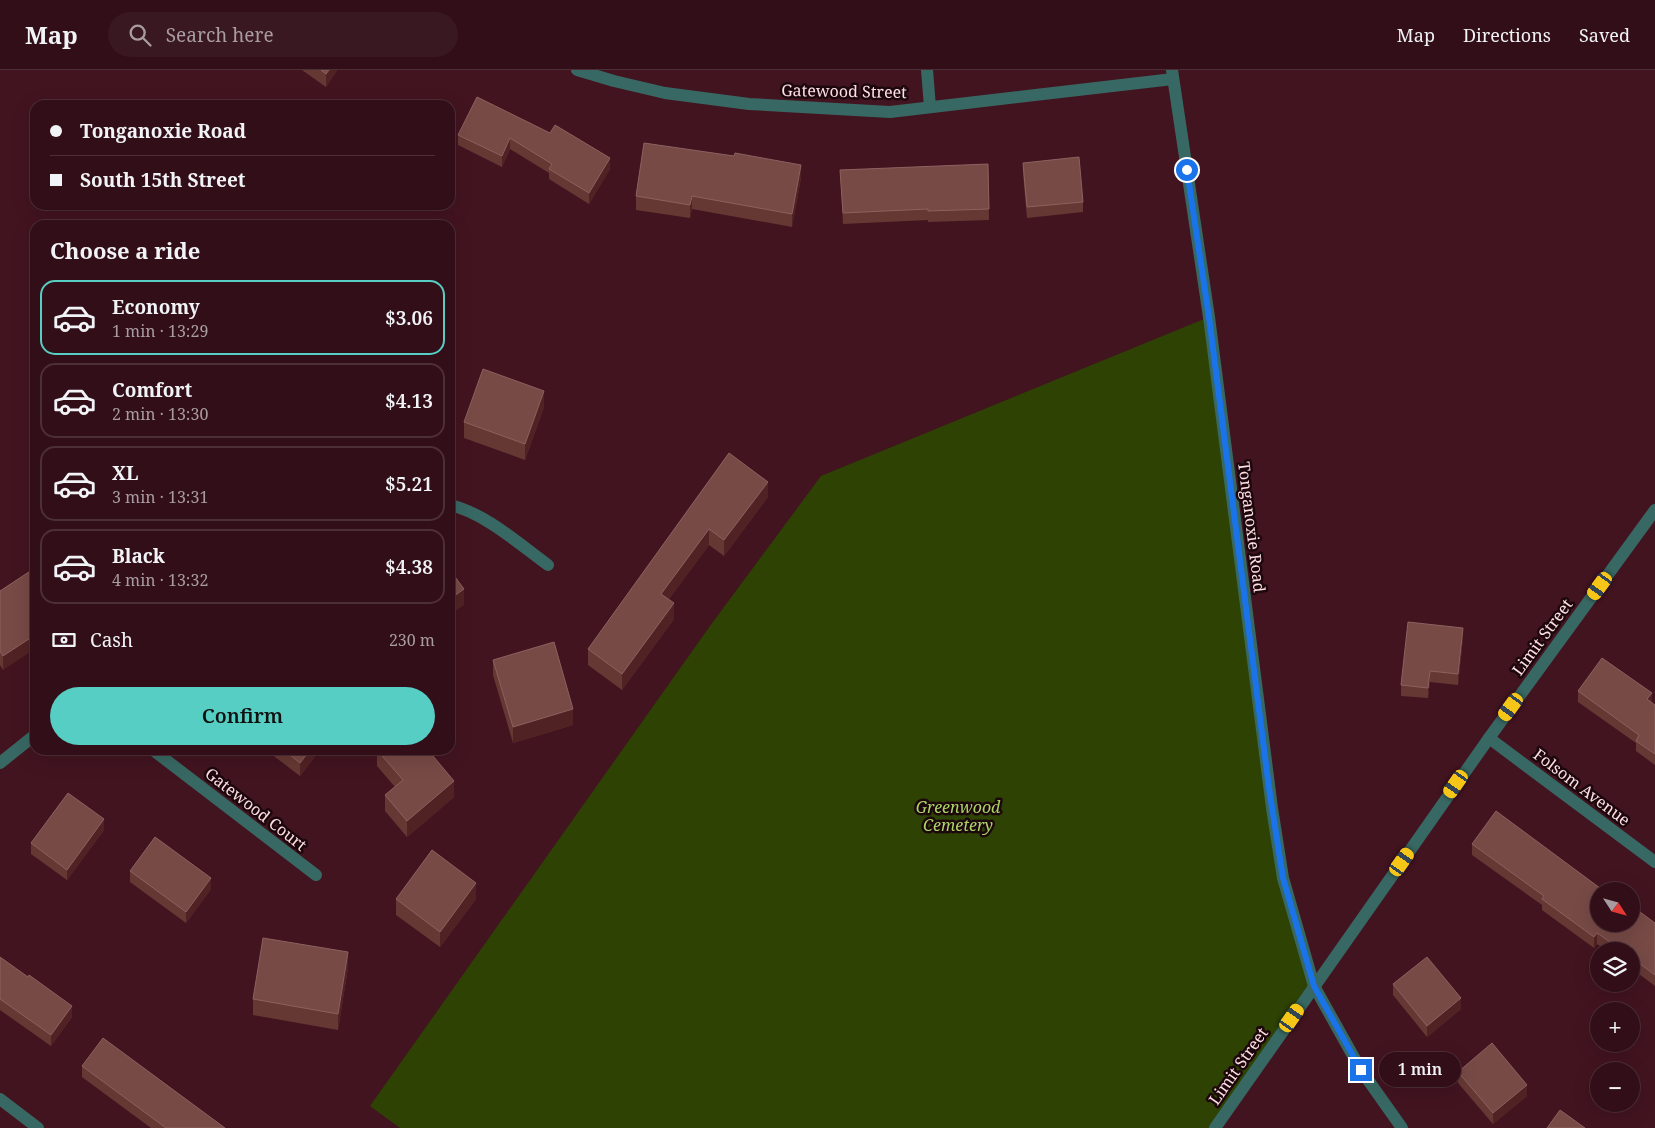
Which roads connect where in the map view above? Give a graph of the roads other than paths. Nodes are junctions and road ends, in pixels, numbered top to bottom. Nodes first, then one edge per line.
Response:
1 (577, 70) edge
2 (927, 70) edge
3 (1172, 74) edge
4 (930, 107) junction
5 (455, 506) edge
6 (1655, 510) edge
7 (548, 565) dead end
8 (1489, 738) junction
9 (30, 739) edge
10 (160, 755) edge
11 (0, 764) edge
12 (1655, 862) edge
13 (316, 875) dead end
14 (1314, 986) junction
15 (0, 1099) edge
16 (38, 1128) edge
17 (1214, 1128) edge
18 (1402, 1128) edge

1 - 4 street, Gatewood Street
2 - 4 street
3 - 4 street, Gatewood Street
3 - 14 street, Tonganoxie Road
5 - 7 street
6 - 8 street, Limit Street
8 - 12 street, Folsom Avenue
8 - 14 street, Limit Street
9 - 11 street
10 - 13 street, Gatewood Court
14 - 17 street, Limit Street
14 - 18 street, Tonganoxie Road
15 - 16 street

